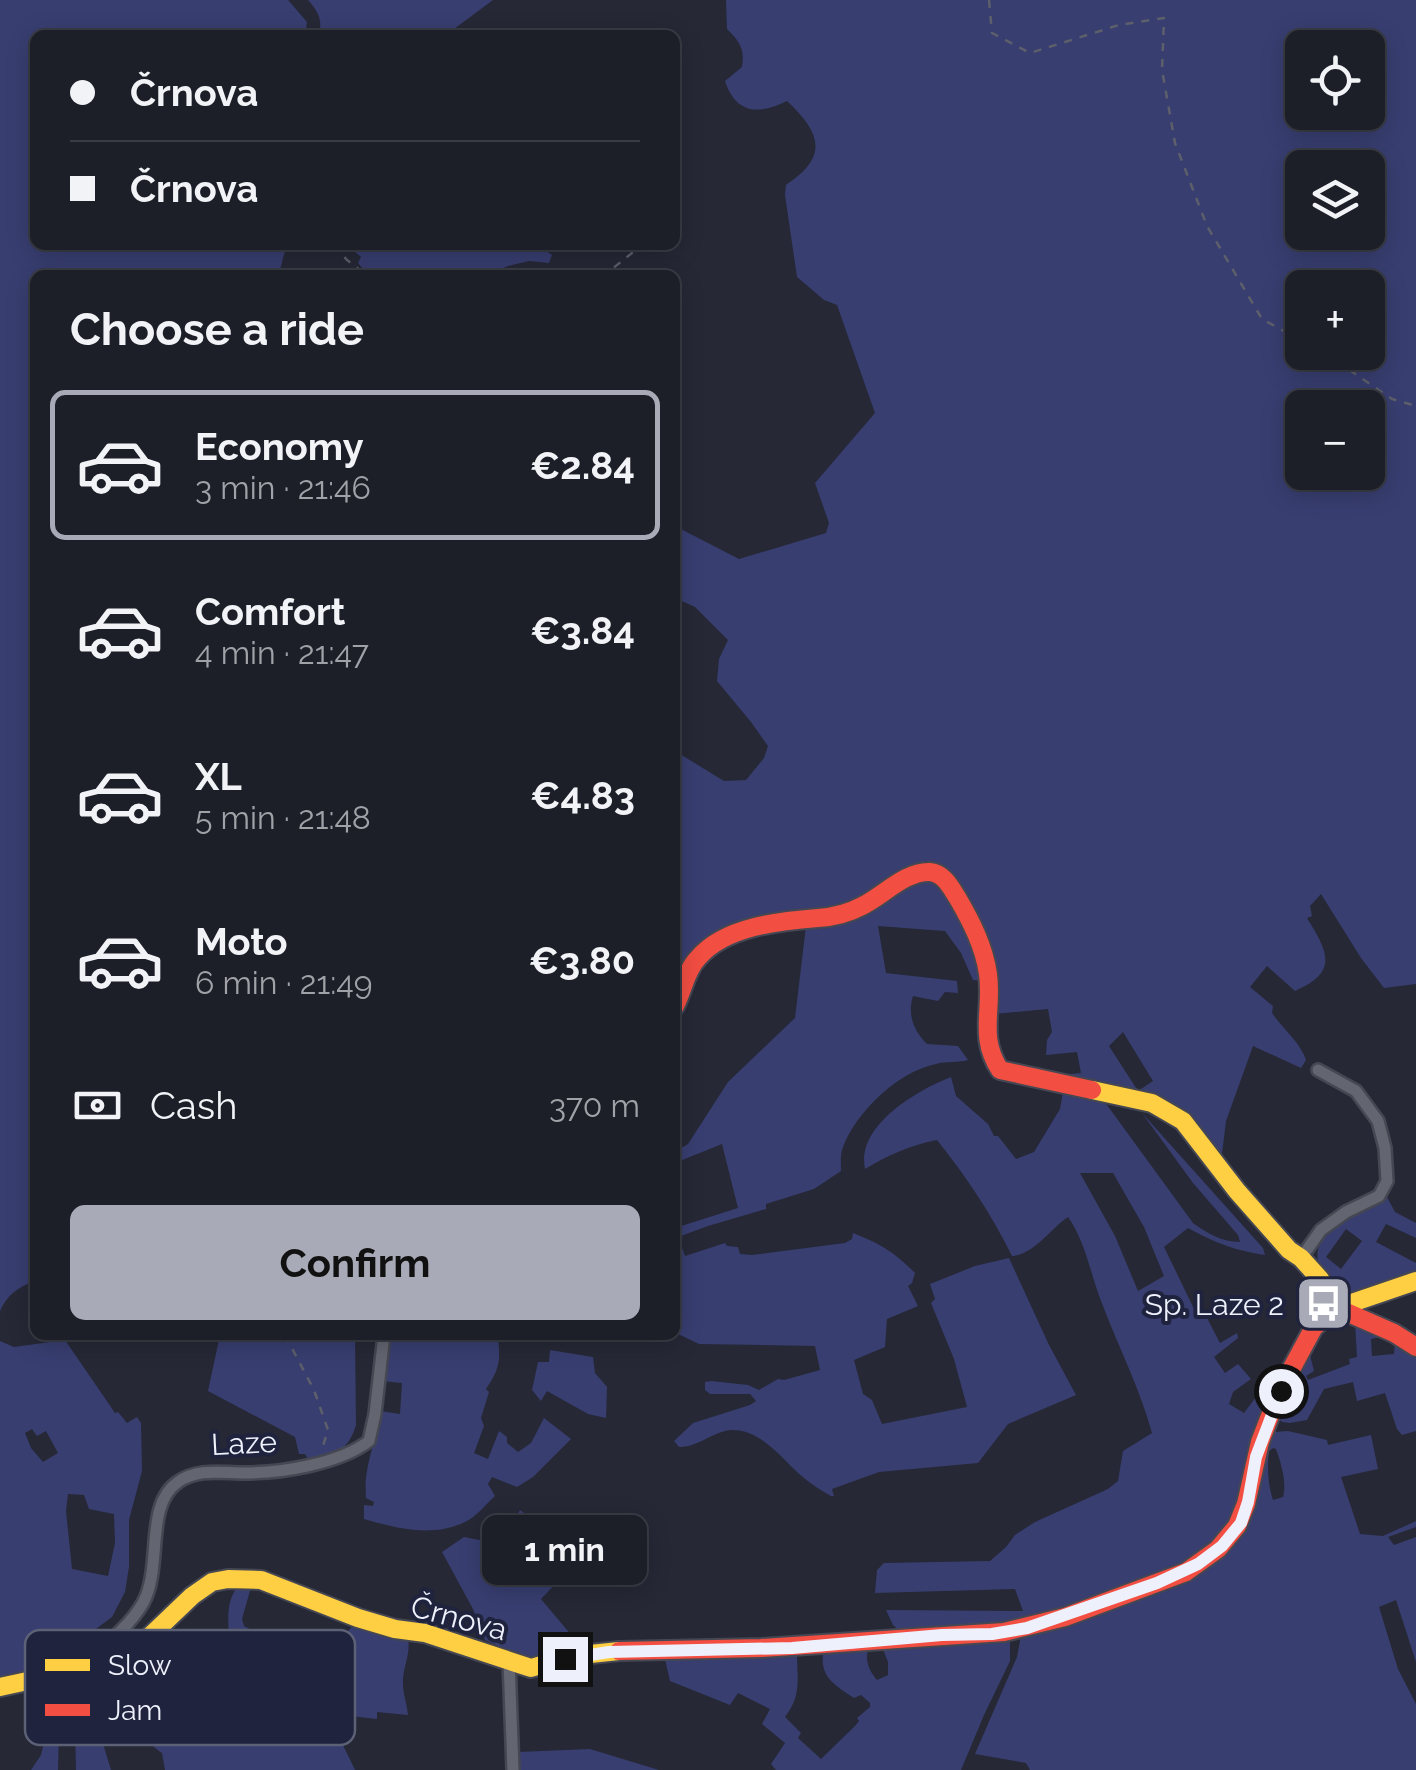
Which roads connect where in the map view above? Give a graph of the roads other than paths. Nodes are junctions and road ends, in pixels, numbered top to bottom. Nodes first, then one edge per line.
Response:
1 (680, 995) edge
2 (1318, 1070) dead end
3 (1301, 1258) junction
4 (1416, 1281) edge
5 (1337, 1308) junction
6 (383, 1340) edge
7 (1416, 1347) edge
8 (121, 1630) edge
9 (157, 1630) edge
10 (510, 1660) junction
11 (25, 1681) edge
12 (0, 1686) edge
13 (513, 1770) edge

1 - 3 street
2 - 3 street
3 - 5 street
4 - 5 street
5 - 7 street
5 - 10 street, Črnova
6 - 8 street, Laze
9 - 10 street, Črnova
10 - 13 street
11 - 12 street, Črnova

